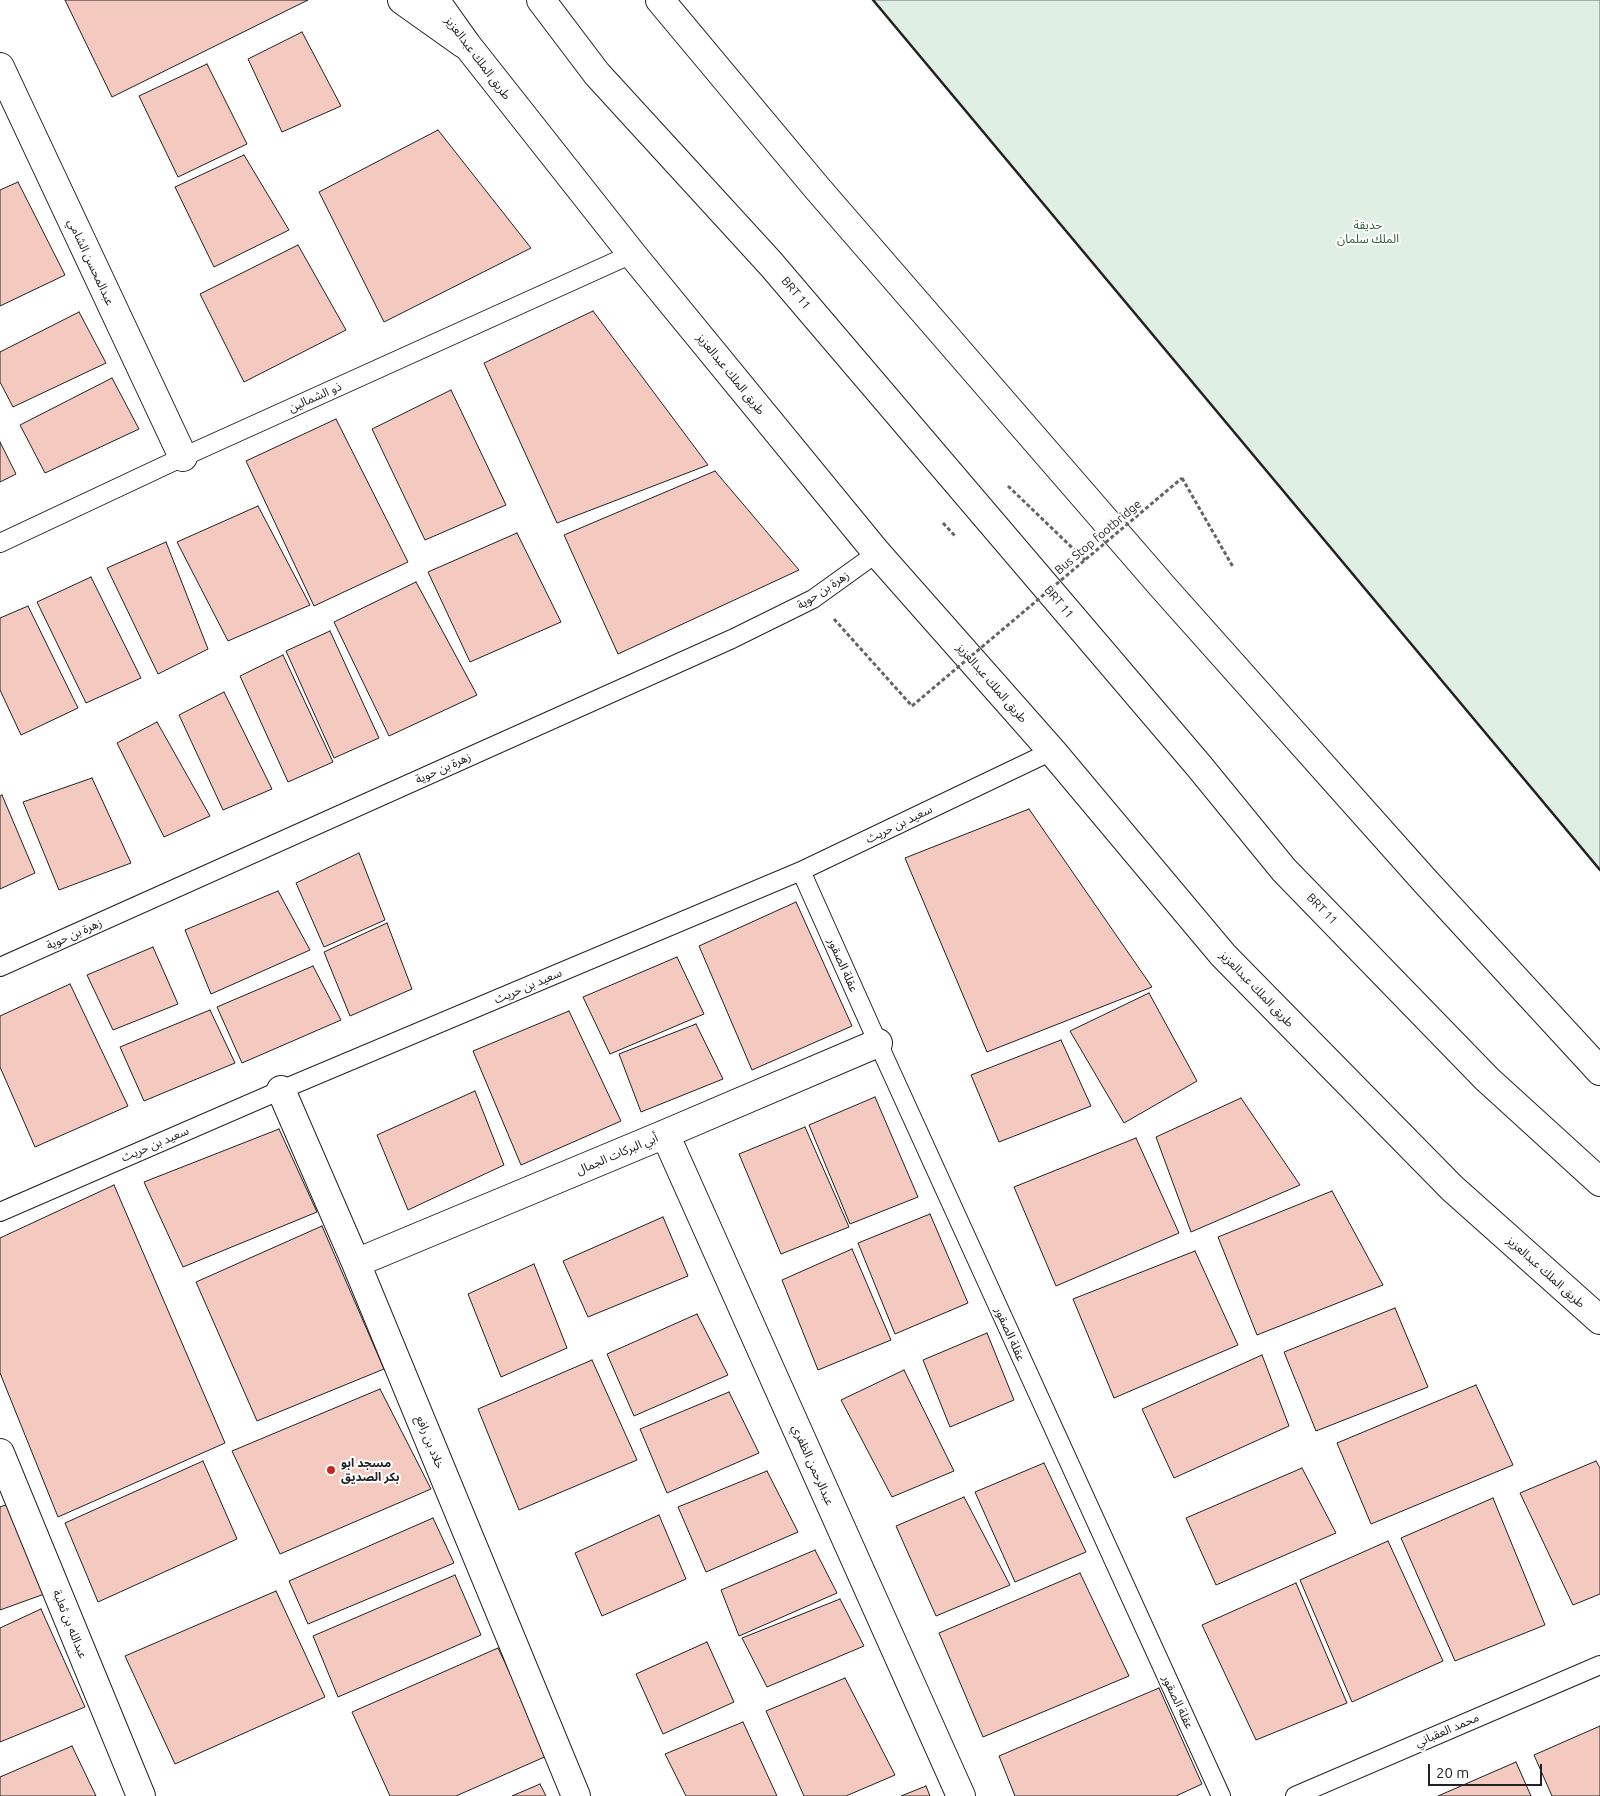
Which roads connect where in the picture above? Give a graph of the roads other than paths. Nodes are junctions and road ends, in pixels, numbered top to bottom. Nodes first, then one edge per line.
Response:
1 (402, 0) edge
2 (435, 0) edge
3 (541, 0) edge
4 (660, 0) edge
5 (467, 46) junction
6 (0, 67) edge
7 (632, 254) junction
8 (183, 457) junction
9 (0, 543) edge
10 (877, 553) junction
11 (1052, 751) junction
12 (801, 871) junction
13 (0, 968) edge
14 (878, 1043) junction
15 (1600, 1072) edge
16 (281, 1090) junction
17 (665, 1134) junction
18 (1600, 1182) edge
19 (0, 1212) edge
20 (356, 1263) junction
21 (1600, 1320) edge
22 (0, 1453) edge
23 (1600, 1665) edge
24 (141, 1796) edge
25 (576, 1796) edge
26 (961, 1796) edge
27 (1221, 1796) edge
28 (1295, 1796) edge

1 - 5 main road
2 - 5 main road, طريق الملك عبدالعزيز
3 - 18 main road, BRT 11
4 - 15 main road
5 - 7 main road, طريق الملك عبدالعزيز
6 - 8 main road, عبدالمحسن الشامي
7 - 8 lane, ذو الشمالين
7 - 10 main road, طريق الملك عبدالعزيز
8 - 9 lane, ذو الشمالين
10 - 11 main road, طريق الملك عبدالعزيز
10 - 13 lane, زهرة بن حوية
11 - 12 lane, سعيد بن حريث
11 - 21 main road, طريق الملك عبدالعزيز
12 - 14 lane, عقلة الصقور
12 - 16 lane, سعيد بن حريث
14 - 17 main road, أبي البركات الجمال
14 - 27 lane, عقلة الصقور
16 - 19 lane, سعيد بن حريث
16 - 20 main road, خلاد بن رافع
17 - 20 main road, أبي البركات الجمال
17 - 26 main road, عبدالرحمن الظفري
20 - 25 main road, خلاد بن رافع
22 - 24 main road, عبدالله بن ثعلبة
23 - 28 lane, محمد العقباني

